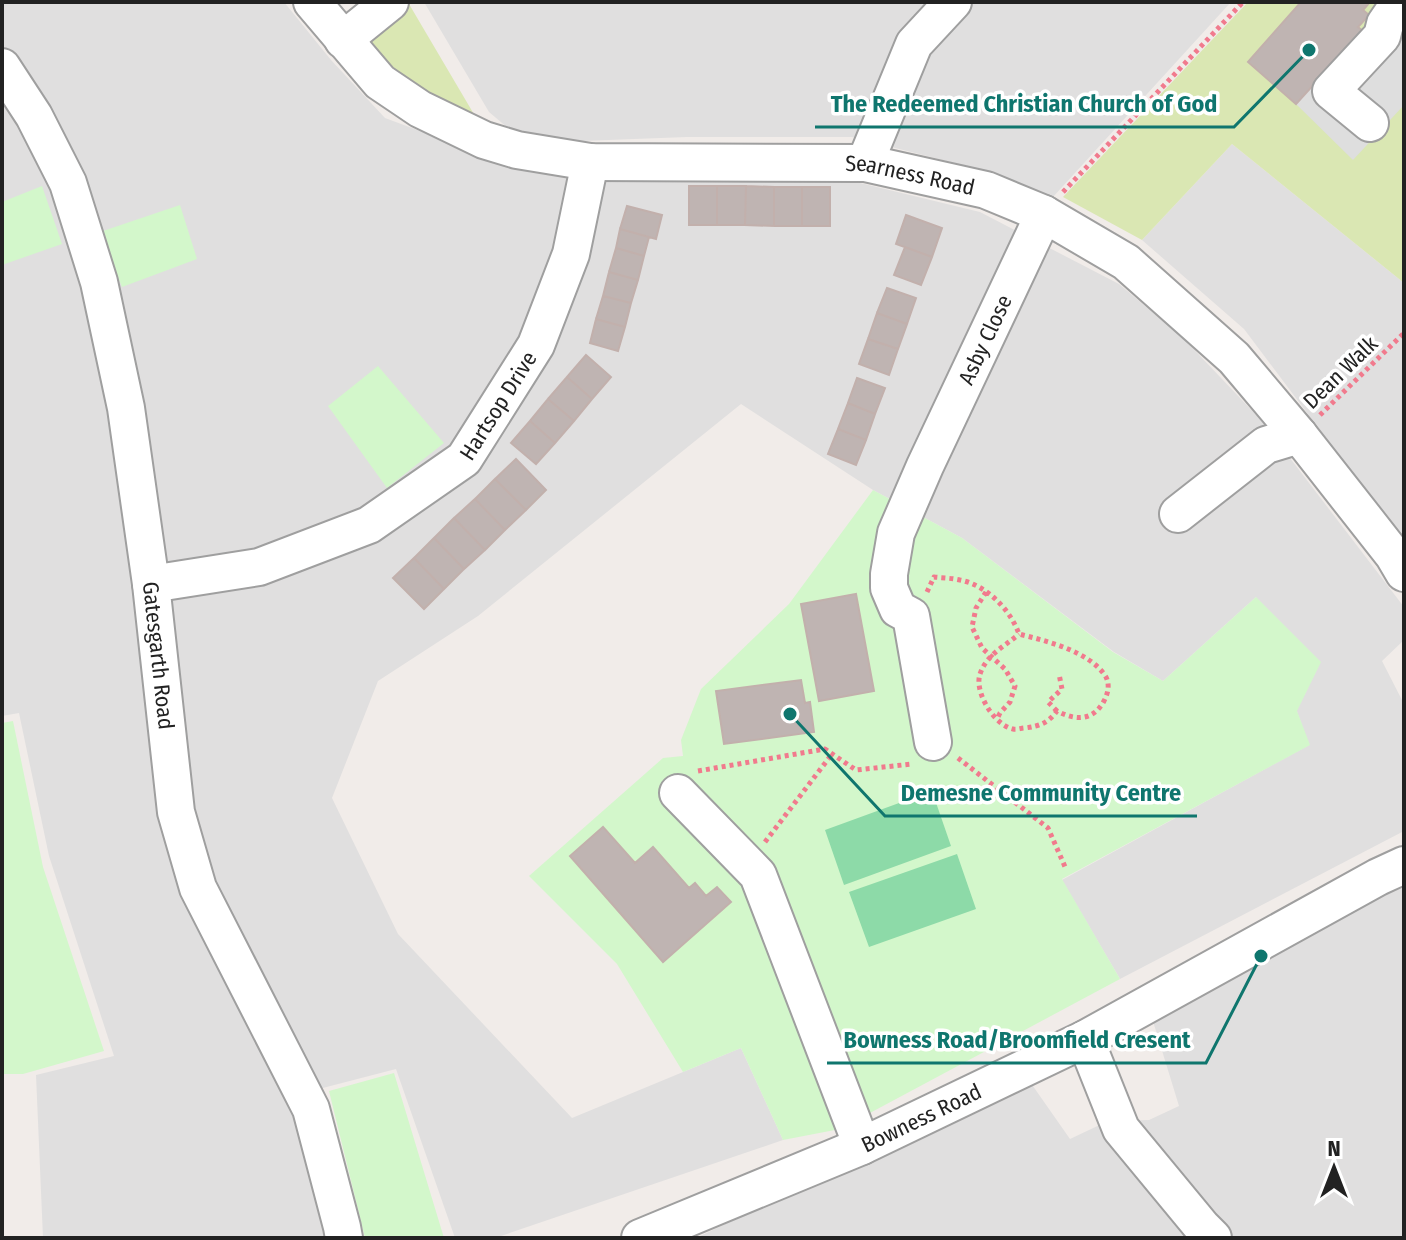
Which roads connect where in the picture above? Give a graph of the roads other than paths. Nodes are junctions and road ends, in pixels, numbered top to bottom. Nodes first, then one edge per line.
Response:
1 (312, 2) edge
2 (390, 2) edge
3 (953, 2) edge
4 (1400, 2) edge
5 (343, 40) junction
6 (1393, 46) edge
7 (2, 67) edge
8 (1370, 123) dead end
9 (590, 162) junction
10 (865, 163) junction
11 (1044, 214) junction
12 (1299, 435) junction
13 (1178, 514) dead end
14 (1404, 573) edge
15 (151, 584) junction
16 (933, 742) road end
17 (678, 793) road end
18 (1404, 865) edge
19 (1085, 1039) junction
20 (862, 1146) junction
21 (344, 1238) edge
22 (640, 1238) edge
23 (1213, 1238) edge

1 - 5 street, Searness Road
2 - 5 street
3 - 10 street
4 - 6 street
5 - 9 street, Searness Road
6 - 8 street
7 - 15 street, Gatesgarth Road
9 - 10 street, Searness Road
9 - 15 street, Hartsop Drive
10 - 11 street, Searness Road
11 - 12 street, Searness Road
11 - 16 street, Asby Close
12 - 13 street
12 - 14 street, Searness Road
15 - 21 street, Gatesgarth Road
17 - 20 street
18 - 19 street, Bowness Road
19 - 20 street, Bowness Road
19 - 23 street
20 - 22 street, Bowness Road

